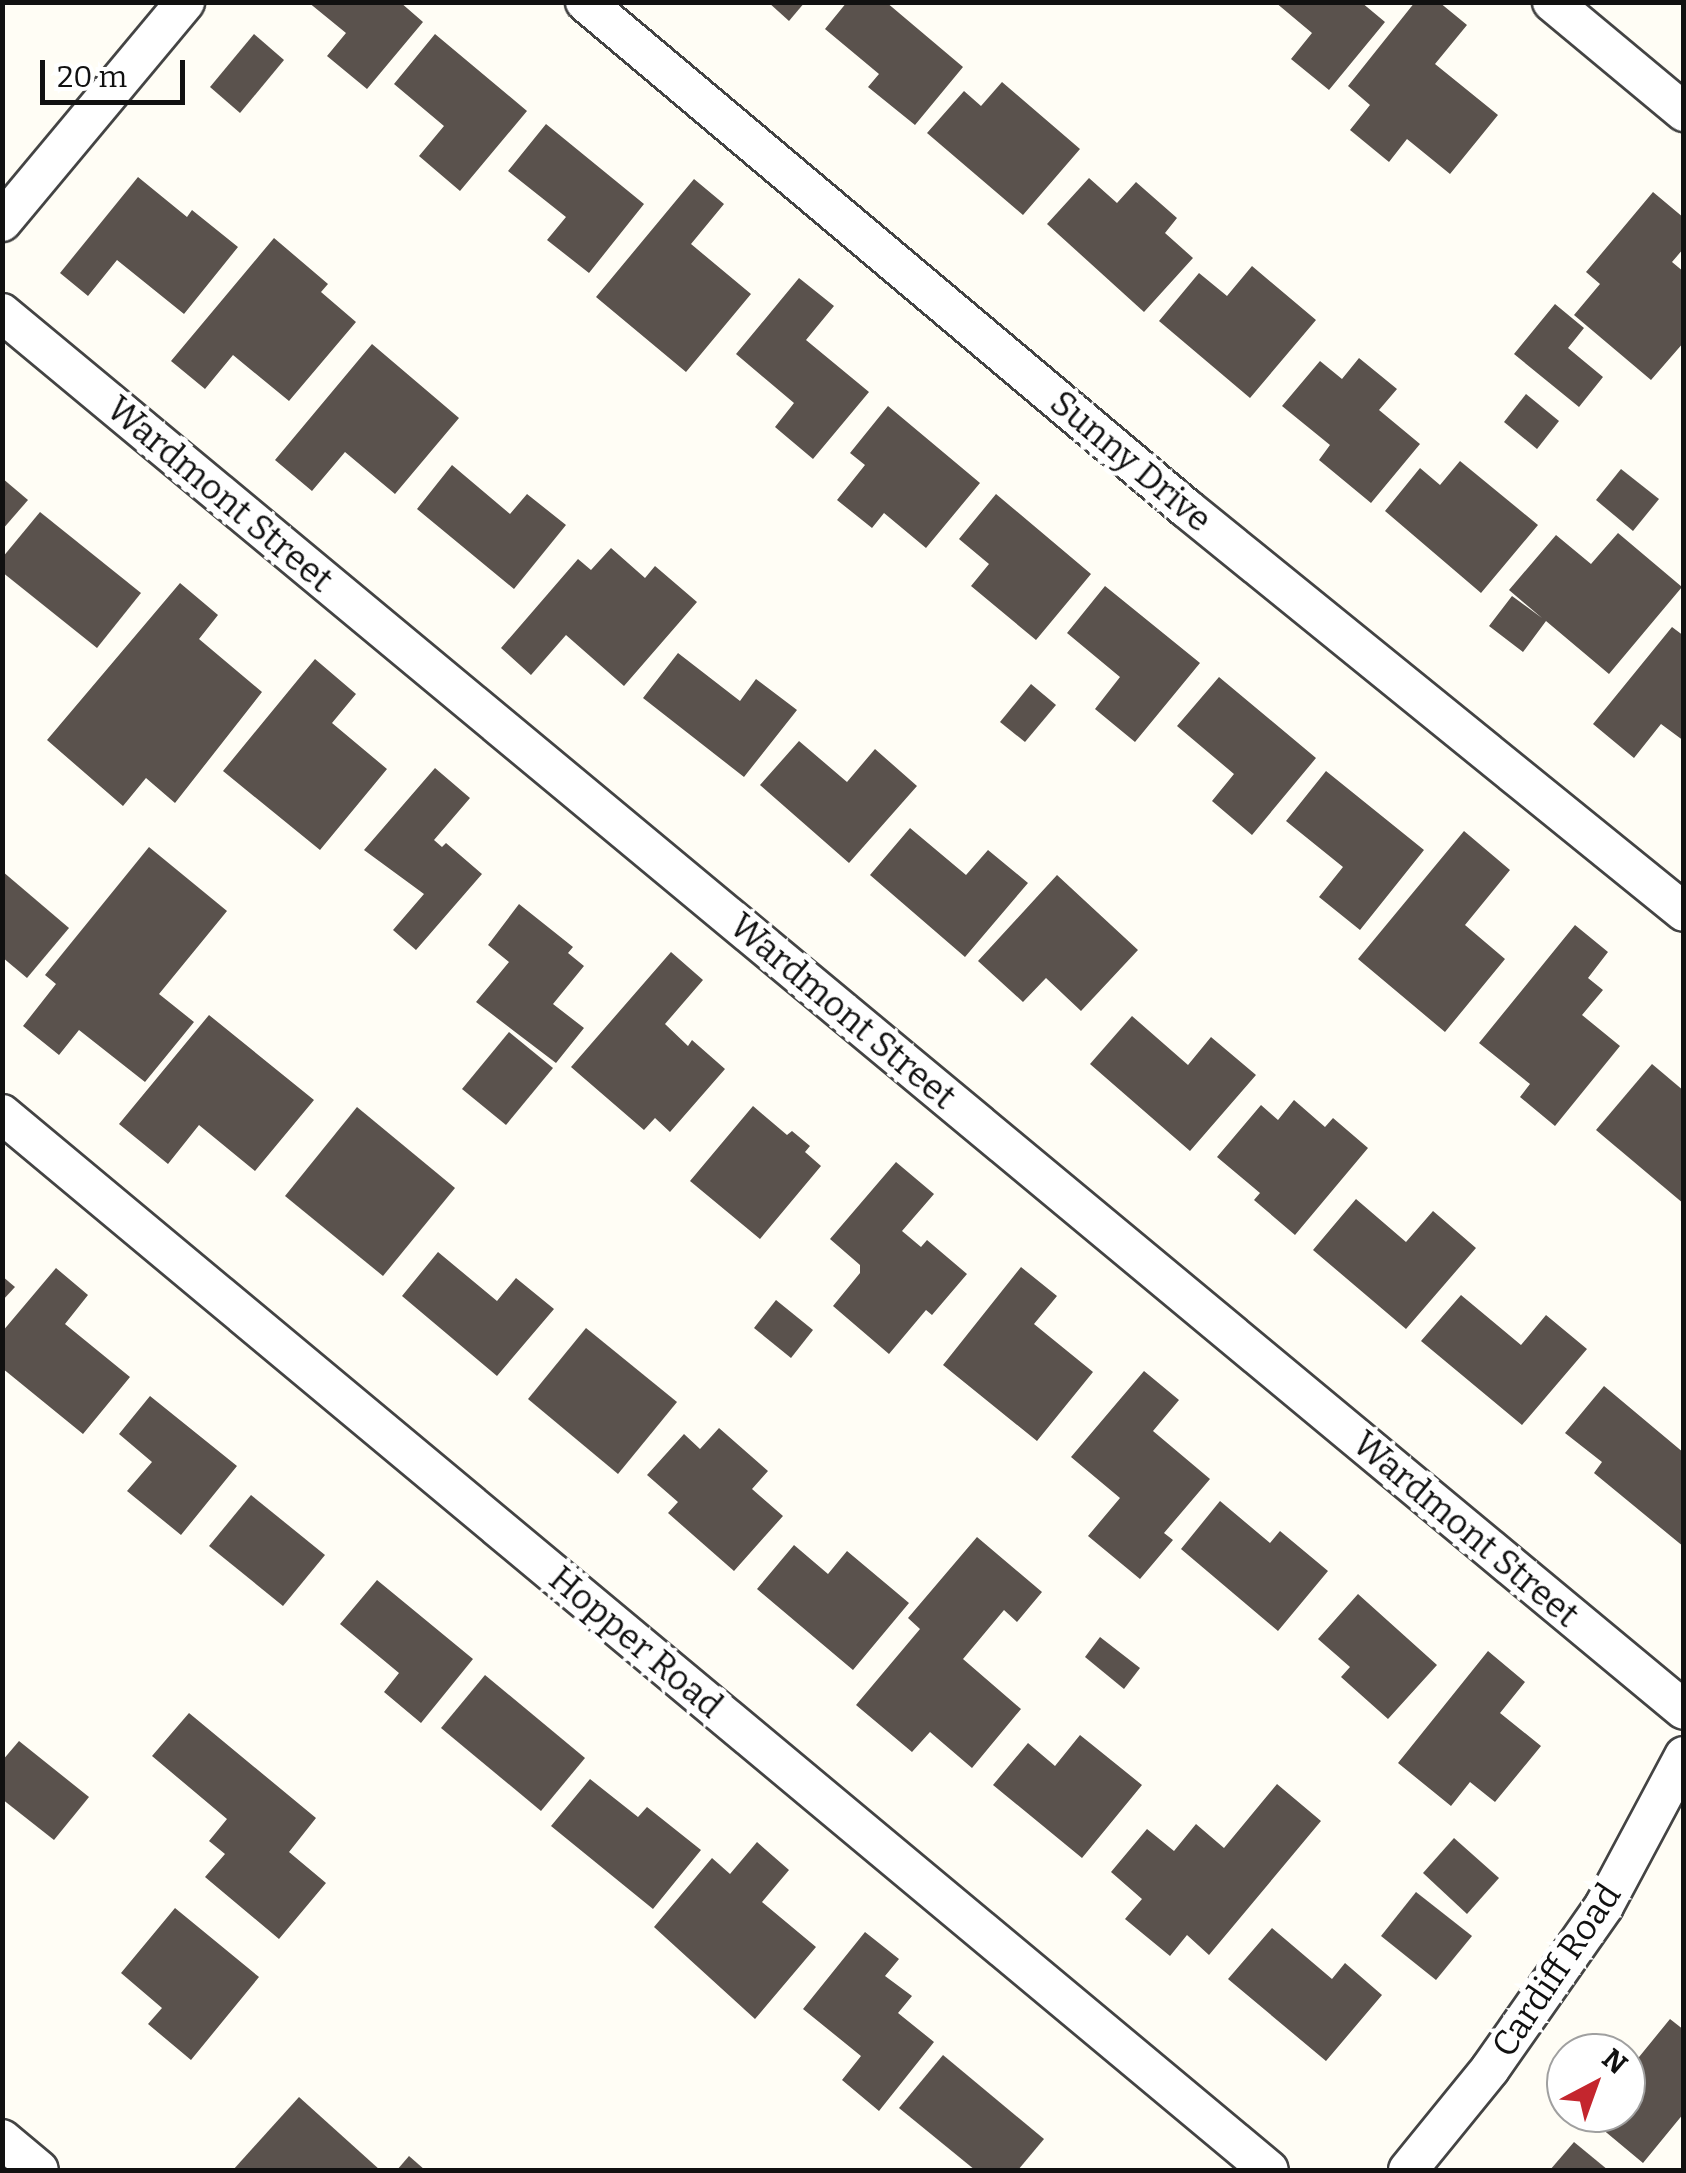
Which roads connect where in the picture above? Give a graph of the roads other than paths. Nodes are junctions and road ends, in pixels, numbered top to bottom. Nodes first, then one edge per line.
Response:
1 (185, 2) edge
2 (585, 2) edge
3 (1552, 2) edge
4 (1684, 112) edge
5 (2, 222) edge
6 (2, 313) edge
7 (1684, 912) edge
8 (2, 1114) edge
9 (1684, 1710) edge
10 (1684, 1756) edge
11 (2, 2139) edge
12 (39, 2170) edge
13 (1269, 2170) edge
14 (1408, 2170) edge

1 - 5 street
2 - 7 street, Sunny Drive
3 - 4 street
6 - 9 street, Wardmont Street
8 - 13 street, Hopper Road
10 - 14 street, Cardiff Road
11 - 12 street

